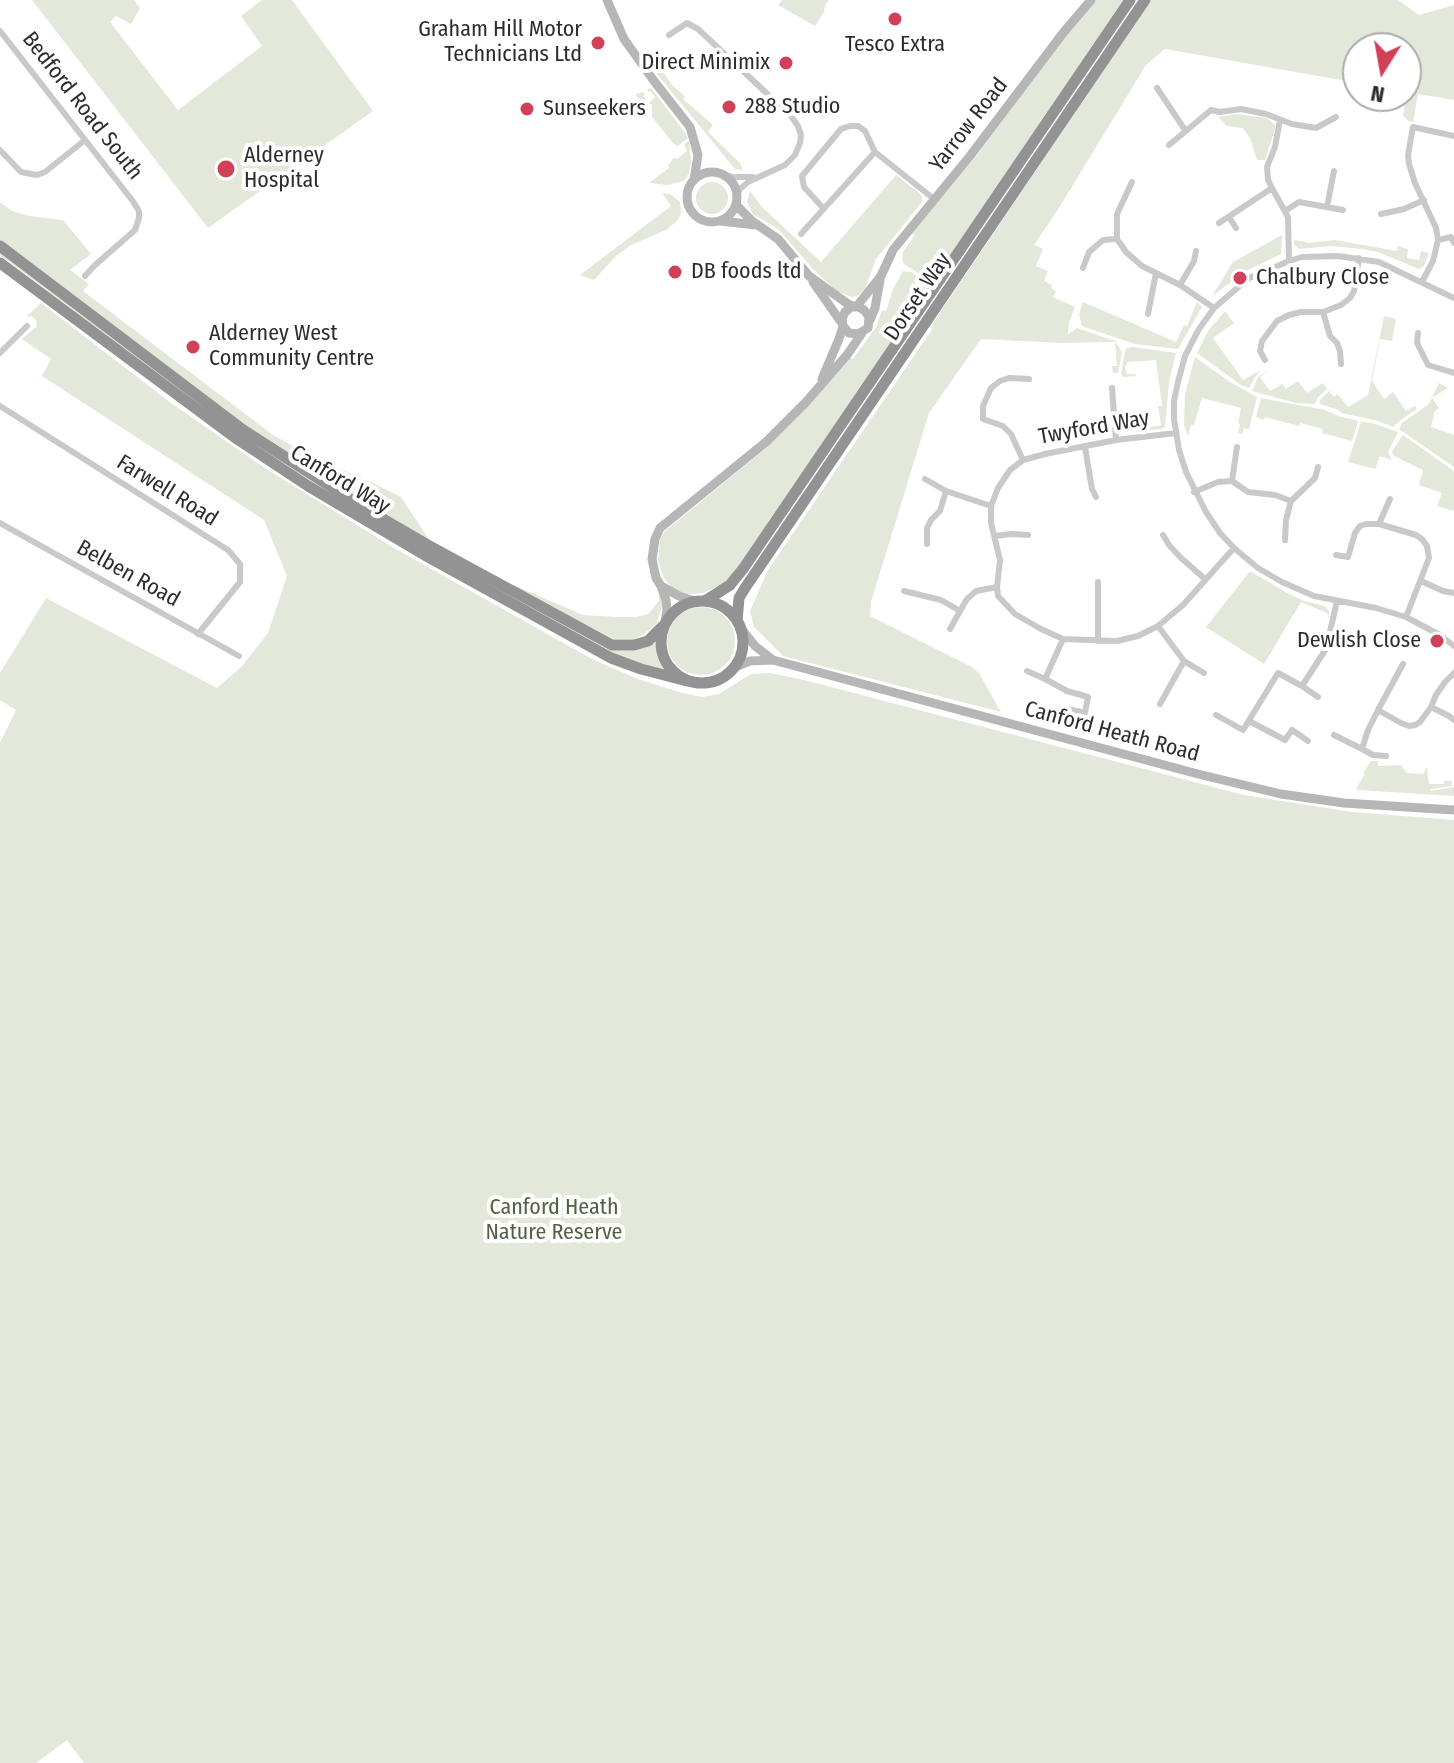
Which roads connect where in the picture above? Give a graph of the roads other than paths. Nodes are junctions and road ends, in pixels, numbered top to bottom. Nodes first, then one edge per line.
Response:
1 (607, 0) edge
2 (1091, 0) edge
3 (1130, 0) edge
4 (1145, 0) edge
5 (0, 31) edge
6 (669, 35) dead end
7 (1157, 88) dead end
8 (1172, 91) dead end
9 (1163, 98) junction
10 (1336, 117) dead end
11 (1280, 120) junction
12 (1328, 123) junction
13 (1405, 124) dead end
14 (1413, 127) junction
15 (1185, 130) junction
16 (1333, 132) dead end
17 (1454, 136) edge
18 (85, 140) junction
19 (1169, 145) dead end
20 (0, 150) edge
21 (875, 152) junction
22 (698, 155) junction
23 (1334, 171) dead end
24 (718, 173) junction
25 (757, 177) junction
26 (694, 180) junction
27 (1132, 182) dead end
28 (1272, 188) junction
29 (934, 199) junction
30 (737, 200) junction
31 (1424, 200) junction
32 (1327, 207) junction
33 (823, 208) junction
34 (1343, 210) dead end
35 (1285, 211) junction
36 (1381, 214) dead end
37 (1229, 217) junction
38 (720, 221) junction
39 (1219, 223) dead end
40 (759, 226) junction
41 (1236, 228) dead end
42 (801, 234) dead end
43 (1453, 237) edge
44 (1117, 239) junction
45 (1438, 240) junction
46 (0, 246) edge
47 (1196, 251) dead end
48 (1076, 253) dead end
49 (1087, 257) junction
50 (1359, 258) junction
51 (1289, 261) junction
52 (0, 263) edge
53 (1083, 268) dead end
54 (1156, 273) junction
55 (85, 276) dead end
56 (809, 276) junction
57 (881, 276) junction
58 (1422, 282) junction
59 (1180, 285) junction
60 (1454, 298) edge
61 (856, 306) junction
62 (1214, 308) junction
63 (1323, 312) junction
64 (1148, 314) dead end
65 (870, 321) junction
66 (842, 324) junction
67 (27, 326) dead end
68 (862, 333) junction
69 (1418, 333) dead end
70 (0, 353) edge
71 (1265, 360) dead end
72 (1341, 364) dead end
73 (1454, 373) edge
74 (1029, 379) dead end
75 (819, 386) junction
76 (1112, 388) dead end
77 (0, 406) edge
78 (972, 419) dead end
79 (983, 419) junction
80 (1176, 433) junction
81 (1116, 440) junction
82 (1085, 447) junction
83 (1237, 447) dead end
84 (1023, 460) junction
85 (1318, 467) dead end
86 (925, 479) dead end
87 (1232, 481) junction
88 (946, 491) junction
89 (1194, 492) junction
90 (1096, 497) dead end
91 (1390, 499) dead end
92 (1291, 501) junction
93 (991, 506) junction
94 (0, 523) edge
95 (1379, 524) junction
96 (1028, 535) dead end
97 (1163, 535) dead end
98 (995, 536) junction
99 (1285, 540) dead end
100 (927, 544) dead end
101 (1234, 548) junction
102 (1336, 555) dead end
103 (1348, 557) junction
104 (1359, 560) dead end
105 (1205, 579) junction
106 (1421, 581) junction
107 (1098, 582) dead end
108 (661, 586) junction
109 (997, 587) junction
110 (904, 591) dead end
111 (1454, 593) edge
112 (700, 601) junction
113 (1337, 601) junction
114 (960, 611) junction
115 (1406, 617) junction
116 (664, 624) junction
117 (739, 624) junction
118 (1158, 626) junction
119 (950, 629) dead end
120 (198, 634) junction
121 (1063, 639) junction
122 (1098, 641) junction
123 (1454, 646) edge
124 (239, 656) dead end
125 (773, 660) junction
126 (1184, 661) junction
127 (1403, 664) dead end
128 (735, 667) junction
129 (1269, 667) dead end
130 (1027, 671) dead end
131 (1204, 673) dead end
132 (1278, 673) junction
133 (1454, 673) edge
134 (1045, 679) junction
135 (687, 681) junction
136 (1302, 686) junction
137 (1165, 696) junction
138 (1318, 697) dead end
139 (1175, 702) dead end
140 (1160, 704) dead end
141 (1431, 707) junction
142 (1068, 709) dead end
143 (1378, 710) junction
144 (1216, 715) dead end
145 (1454, 720) edge
146 (1249, 721) junction
147 (1334, 735) dead end
148 (1308, 741) dead end
149 (1362, 749) junction
150 (1386, 756) dead end
151 (1452, 810) edge

1 - 22 street
2 - 29 street, Yarrow Road
3 - 112 highway, Dorset Way
4 - 117 highway, Dorset Way
5 - 18 street, Bedford Road South
6 - 25 street
7 - 9 street
8 - 9 street
9 - 15 street
10 - 12 street
11 - 12 street
11 - 15 street
11 - 28 street
12 - 16 street
13 - 14 street
14 - 17 street
14 - 31 street
15 - 19 street
18 - 20 street
18 - 55 street, Bedford Road South
21 - 29 street
21 - 33 street
21 - 33 street
22 - 24 street
22 - 26 street
23 - 32 street
24 - 25 street
24 - 26 street
24 - 30 street
25 - 30 street
26 - 38 street
27 - 44 street
28 - 35 street
28 - 37 street
29 - 57 street, Yarrow Road
30 - 38 street
30 - 40 street
31 - 36 street
31 - 45 street
32 - 34 street
32 - 35 street
33 - 42 street
35 - 51 street
37 - 39 street
37 - 41 street
38 - 40 street
40 - 56 street
43 - 45 street
44 - 49 street
44 - 54 street
45 - 58 street
46 - 116 highway, Canford Way
47 - 59 street
48 - 49 street
49 - 53 street
50 - 51 street
50 - 58 street
50 - 63 street
51 - 62 street
52 - 135 highway, Canford Way
54 - 59 street
54 - 64 street
56 - 61 street
56 - 66 street
57 - 61 street, Yarrow Road
57 - 65 street, Yarrow Road
58 - 60 street
59 - 62 street
61 - 65 street
61 - 66 street
62 - 80 street
63 - 71 street
63 - 72 street
65 - 68 street
66 - 68 street
66 - 75 street
67 - 70 street
68 - 75 street
69 - 73 street
74 - 79 street
75 - 108 street
76 - 81 street
77 - 120 street, Farwell Road
78 - 79 street
79 - 84 street
80 - 81 street, Twyford Way
80 - 89 street
81 - 82 street, Twyford Way
82 - 84 street, Twyford Way
82 - 90 street
83 - 87 street
84 - 93 street, Twyford Way
85 - 92 street
86 - 88 street
87 - 89 street
87 - 92 street
88 - 93 street
88 - 100 street
89 - 101 street
91 - 95 street
92 - 99 street
93 - 98 street
94 - 120 street, Belben Road
95 - 103 street
95 - 106 street
96 - 98 street
97 - 105 street
98 - 109 street
101 - 105 street
101 - 113 street
102 - 103 street
103 - 104 street
105 - 118 street
106 - 111 street
106 - 115 street
107 - 122 street
108 - 112 street
108 - 116 street
109 - 114 street
109 - 121 street
110 - 114 street
112 - 116 highway
112 - 117 highway
113 - 115 street
113 - 136 street
114 - 119 street
115 - 123 street
116 - 135 highway
117 - 125 street, Canford Heath Road
117 - 128 highway
118 - 122 street
118 - 126 street
120 - 124 street, Belben Road
121 - 122 street
121 - 134 street
125 - 128 street, Canford Heath Road
125 - 151 street, Canford Heath Road
126 - 131 street
126 - 137 street
127 - 143 street
128 - 135 highway
129 - 132 street
130 - 134 street
132 - 136 street
132 - 146 street
133 - 141 street
134 - 142 street
136 - 138 street
137 - 139 street
137 - 140 street
141 - 143 street
141 - 145 street
143 - 149 street
144 - 146 street
146 - 148 street
147 - 149 street
149 - 150 street

